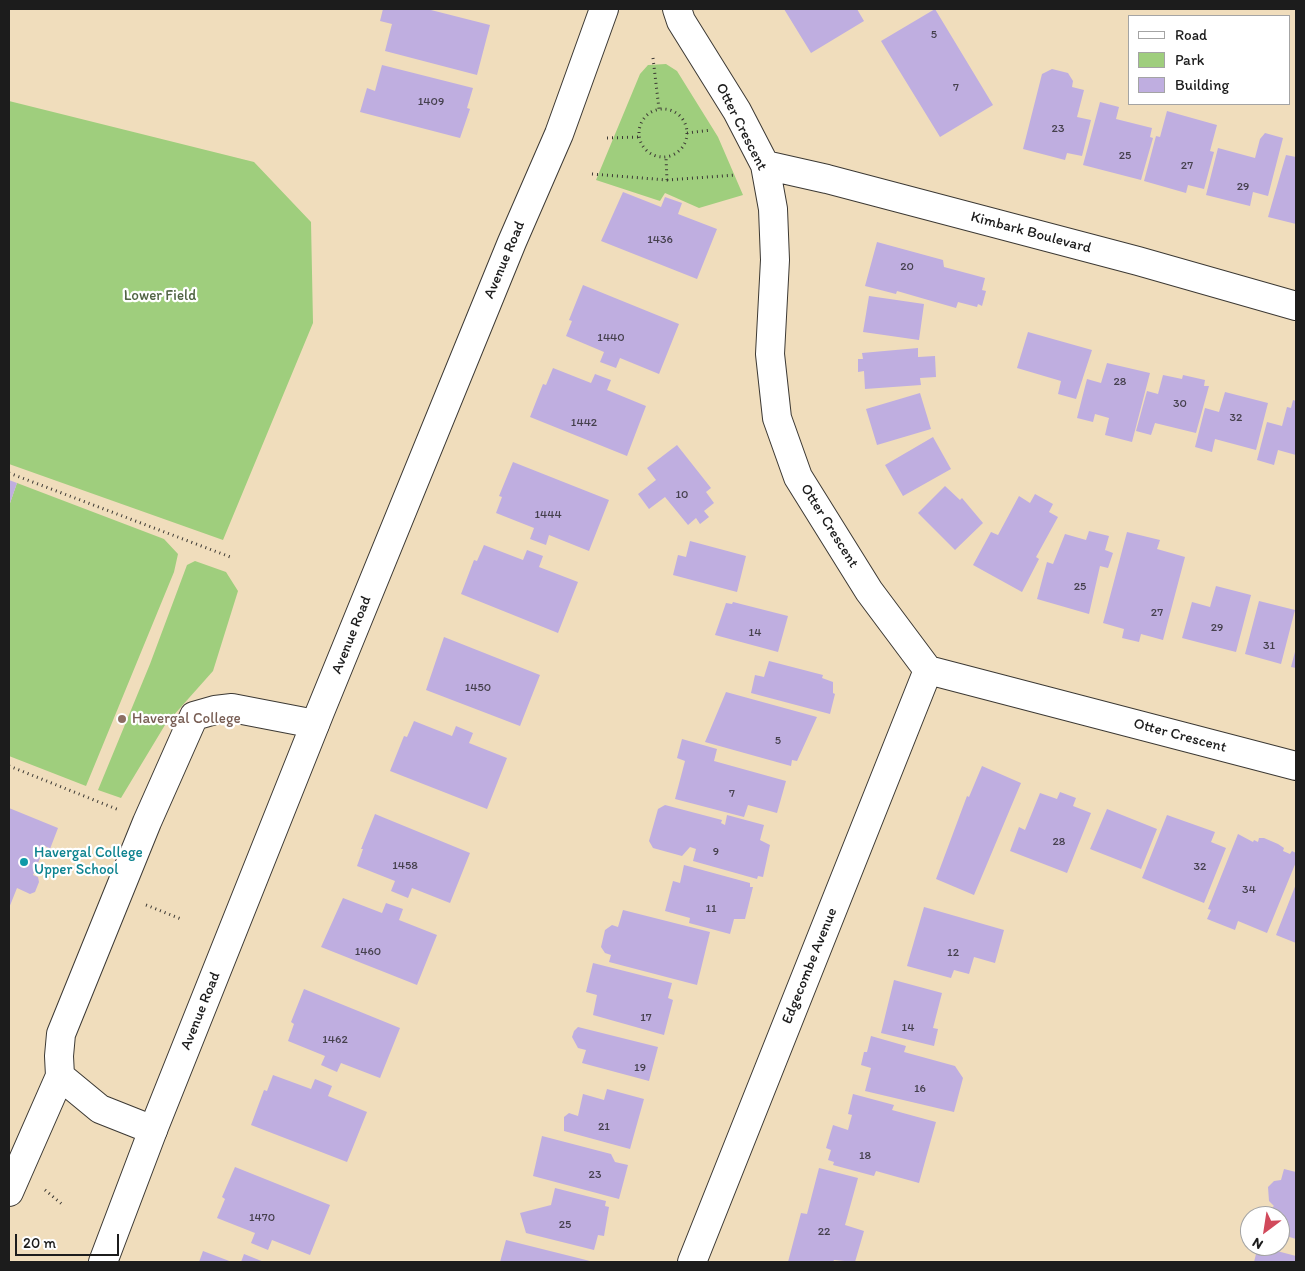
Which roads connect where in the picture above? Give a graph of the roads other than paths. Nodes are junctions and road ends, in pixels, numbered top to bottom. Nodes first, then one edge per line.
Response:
1 (604, 9) edge
2 (677, 9) edge
3 (765, 165) junction
4 (1296, 306) edge
5 (928, 670) junction
6 (315, 724) junction
7 (1296, 766) edge
8 (60, 1076) junction
9 (153, 1130) junction
10 (9, 1192) edge
11 (103, 1262) edge
12 (692, 1262) edge

1 - 6 street, Avenue Road
2 - 3 street, Otter Crescent
3 - 4 street, Kimbark Boulevard
3 - 5 street, Otter Crescent
5 - 7 street, Otter Crescent
5 - 12 street, Edgecombe Avenue
6 - 8 street
6 - 9 street, Avenue Road
8 - 9 street
8 - 10 street
9 - 11 street, Avenue Road

